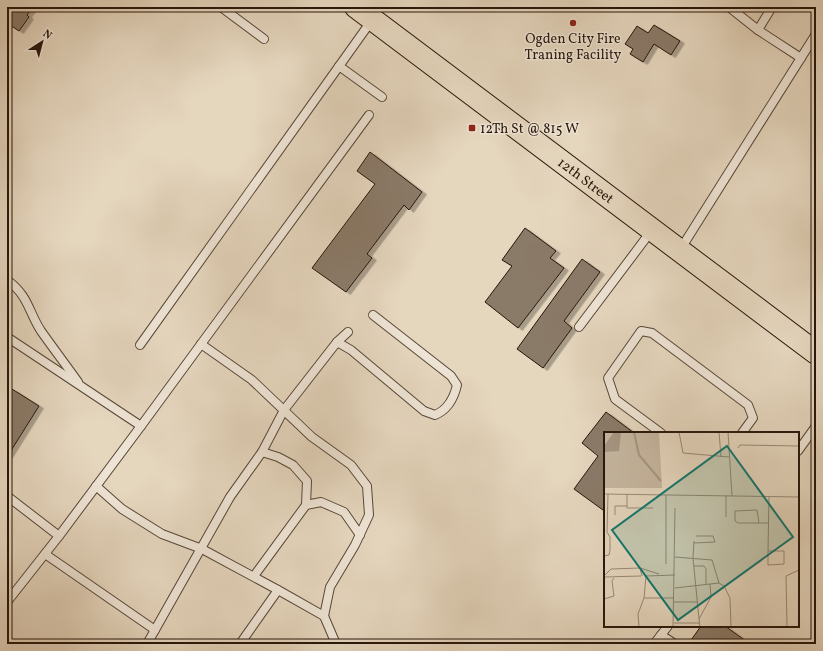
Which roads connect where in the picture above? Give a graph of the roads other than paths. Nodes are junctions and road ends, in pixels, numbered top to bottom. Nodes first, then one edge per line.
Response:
1 (221, 7) edge
2 (729, 7) edge
3 (772, 7) edge
4 (364, 13) edge
5 (758, 30) junction
6 (816, 34) edge
7 (264, 39) dead end
8 (801, 58) junction
9 (339, 66) junction
10 (382, 97) dead end
11 (369, 115) dead end
12 (652, 230) junction
13 (679, 250) junction
14 (7, 280) edge
15 (373, 315) dead end
16 (580, 327) dead end
17 (348, 332) dead end
18 (7, 337) edge
19 (337, 342) junction
20 (201, 344) junction
21 (140, 345) dead end
22 (816, 353) edge
23 (81, 386) junction
24 (284, 410) junction
25 (141, 426) junction
26 (816, 426) edge
27 (660, 432) edge
28 (743, 432) edge
29 (799, 450) edge
30 (262, 452) junction
31 (96, 486) junction
32 (7, 496) edge
33 (306, 505) junction
34 (360, 535) junction
35 (59, 536) junction
36 (202, 549) junction
37 (45, 554) junction
38 (254, 576) junction
39 (278, 590) junction
40 (7, 602) edge
41 (324, 616) junction
42 (667, 627) edge
43 (155, 630) junction
44 (661, 635) junction
45 (147, 644) edge
46 (240, 644) edge
47 (336, 644) edge
48 (654, 644) edge
49 (675, 644) edge

1 - 7 lane
2 - 5 lane
3 - 5 lane
4 - 9 lane
4 - 12 main road, 12th Street
5 - 8 lane
6 - 8 lane
8 - 13 lane
9 - 10 lane
9 - 21 lane
11 - 20 lane
12 - 13 main road, 12th Street
12 - 16 lane
13 - 22 main road, 12th Street
14 - 23 lane
15 - 19 lane
17 - 19 lane
18 - 23 lane
19 - 24 lane
20 - 24 lane
20 - 25 lane
23 - 25 lane
24 - 30 lane
24 - 34 lane
25 - 31 lane
26 - 29 lane
27 - 28 lane
30 - 33 lane
30 - 36 lane
31 - 35 lane
31 - 36 lane
32 - 35 lane
33 - 34 lane
33 - 38 lane
34 - 41 lane
35 - 37 lane
36 - 38 lane
36 - 43 lane
37 - 40 lane
37 - 43 lane
38 - 39 lane
39 - 41 lane
39 - 46 lane
41 - 47 lane
42 - 44 lane
43 - 45 lane
44 - 48 lane
44 - 49 lane

